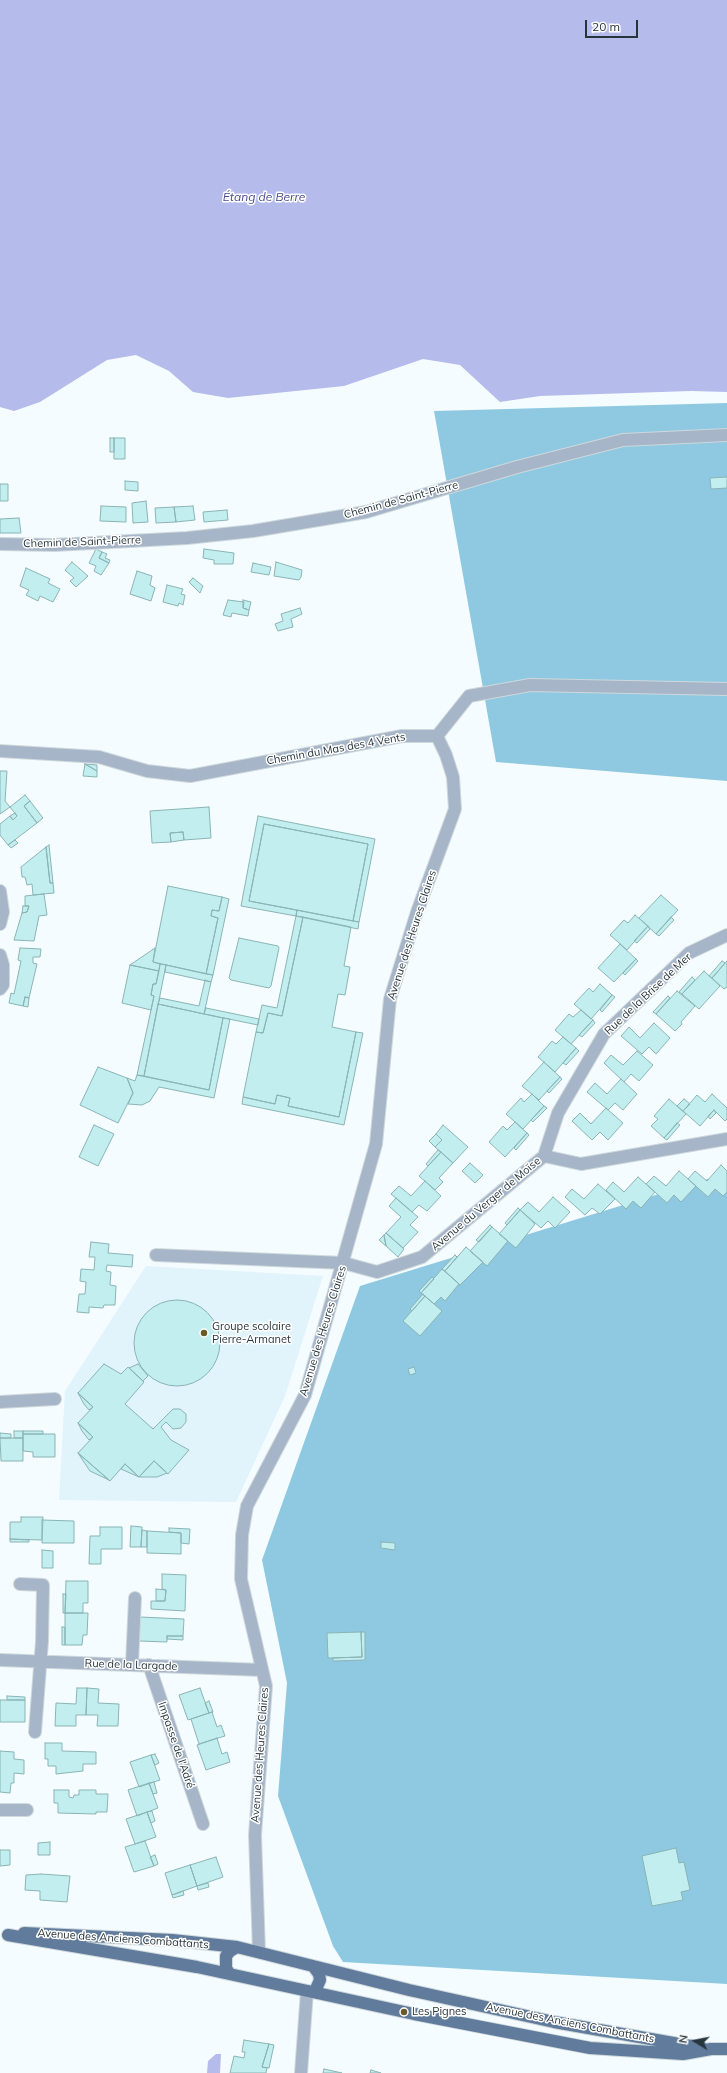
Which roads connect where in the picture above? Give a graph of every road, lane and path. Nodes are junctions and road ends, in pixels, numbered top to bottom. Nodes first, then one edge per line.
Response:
1 (727, 435) edge
2 (0, 544) edge
3 (727, 689) edge
4 (437, 736) junction
5 (0, 751) edge
6 (0, 891) edge
7 (0, 924) edge
8 (727, 935) edge
9 (0, 955) edge
10 (0, 989) edge
11 (727, 1139) edge
12 (544, 1156) junction
13 (156, 1255) dead end
14 (344, 1263) junction
15 (55, 1399) dead end
16 (0, 1402) edge
17 (20, 1584) dead end
18 (135, 1598) dead end
19 (0, 1660) edge
20 (41, 1662) junction
21 (132, 1664) junction
22 (149, 1665) junction
23 (262, 1670) junction
24 (35, 1732) dead end
25 (0, 1810) edge
26 (27, 1810) dead end
27 (203, 1824) dead end
28 (4, 1935) edge
29 (237, 1947) junction
30 (259, 1952) junction
31 (313, 1966) junction
32 (229, 1973) junction
33 (310, 1991) junction
34 (711, 2049) junction
35 (727, 2049) edge
36 (301, 2073) edge

1 - 2 street, Chemin de Saint-Pierre
3 - 4 street
4 - 5 street, Chemin du Mas des 4 Vents
4 - 14 street, Avenue des Heures Claires
6 - 7 street
8 - 12 street, Rue de la Brise de Mer
9 - 10 street
11 - 12 street, Avenue du Verger de Moïse
12 - 14 street, Avenue du Verger de Moïse
13 - 14 street, Avenue du Verger de Moïse
14 - 23 street, Avenue des Heures Claires
15 - 16 street
17 - 20 street
18 - 21 street
19 - 20 street, Rue de la Largade
20 - 21 street, Rue de la Largade
20 - 24 street
21 - 22 street, Rue de la Largade
22 - 23 street, Rue de la Largade
22 - 27 street, Impasse de l'Adré
23 - 30 street, Avenue des Heures Claires
25 - 26 street
28 - 29 main road, Avenue des Anciens Combattants
28 - 32 main road, Avenue des Anciens Combattants
29 - 30 main road, Avenue des Anciens Combattants
29 - 32 main road
30 - 31 main road, Avenue des Anciens Combattants
31 - 33 main road
31 - 34 main road, Avenue des Anciens Combattants
32 - 33 main road, Avenue des Anciens Combattants
33 - 34 main road, Avenue des Anciens Combattants
33 - 36 street
34 - 35 main road, Avenue des Anciens Combattants

